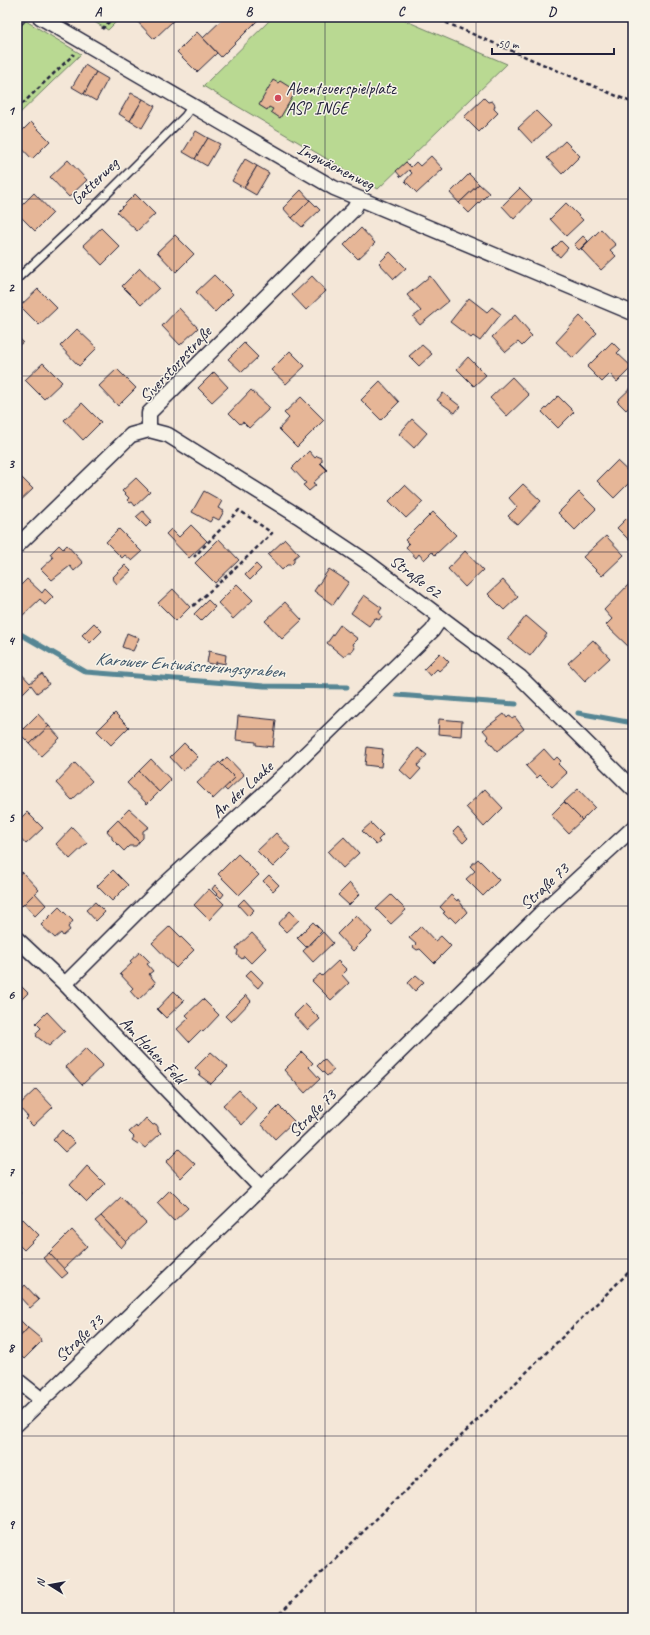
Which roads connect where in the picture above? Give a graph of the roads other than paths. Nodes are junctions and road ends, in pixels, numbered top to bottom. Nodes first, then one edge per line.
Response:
1 (40, 17) edge
2 (192, 106) junction
3 (359, 198) junction
4 (17, 279) edge
5 (633, 313) edge
6 (149, 430) junction
7 (19, 540) edge
8 (442, 618) junction
9 (633, 789) edge
10 (633, 828) edge
11 (17, 939) edge
12 (65, 984) junction
13 (261, 1188) junction
14 (17, 1380) edge
15 (42, 1400) junction
16 (17, 1424) edge

1 - 2 street, Ingwäonenweg
2 - 3 street, Ingwäonenweg
2 - 4 lane, Gatterweg
3 - 5 street, Ingwäonenweg
3 - 6 street, Siverstorpstraße
6 - 7 street, Siverstorpstraße
6 - 8 street, Straße 62
8 - 9 street, Straße 62
8 - 12 street, An der Laake
10 - 13 street, Straße 73
11 - 12 street, Am Hohen Feld
12 - 13 street, Am Hohen Feld
13 - 15 street, Straße 73
14 - 15 street
15 - 16 street, Straße 73

